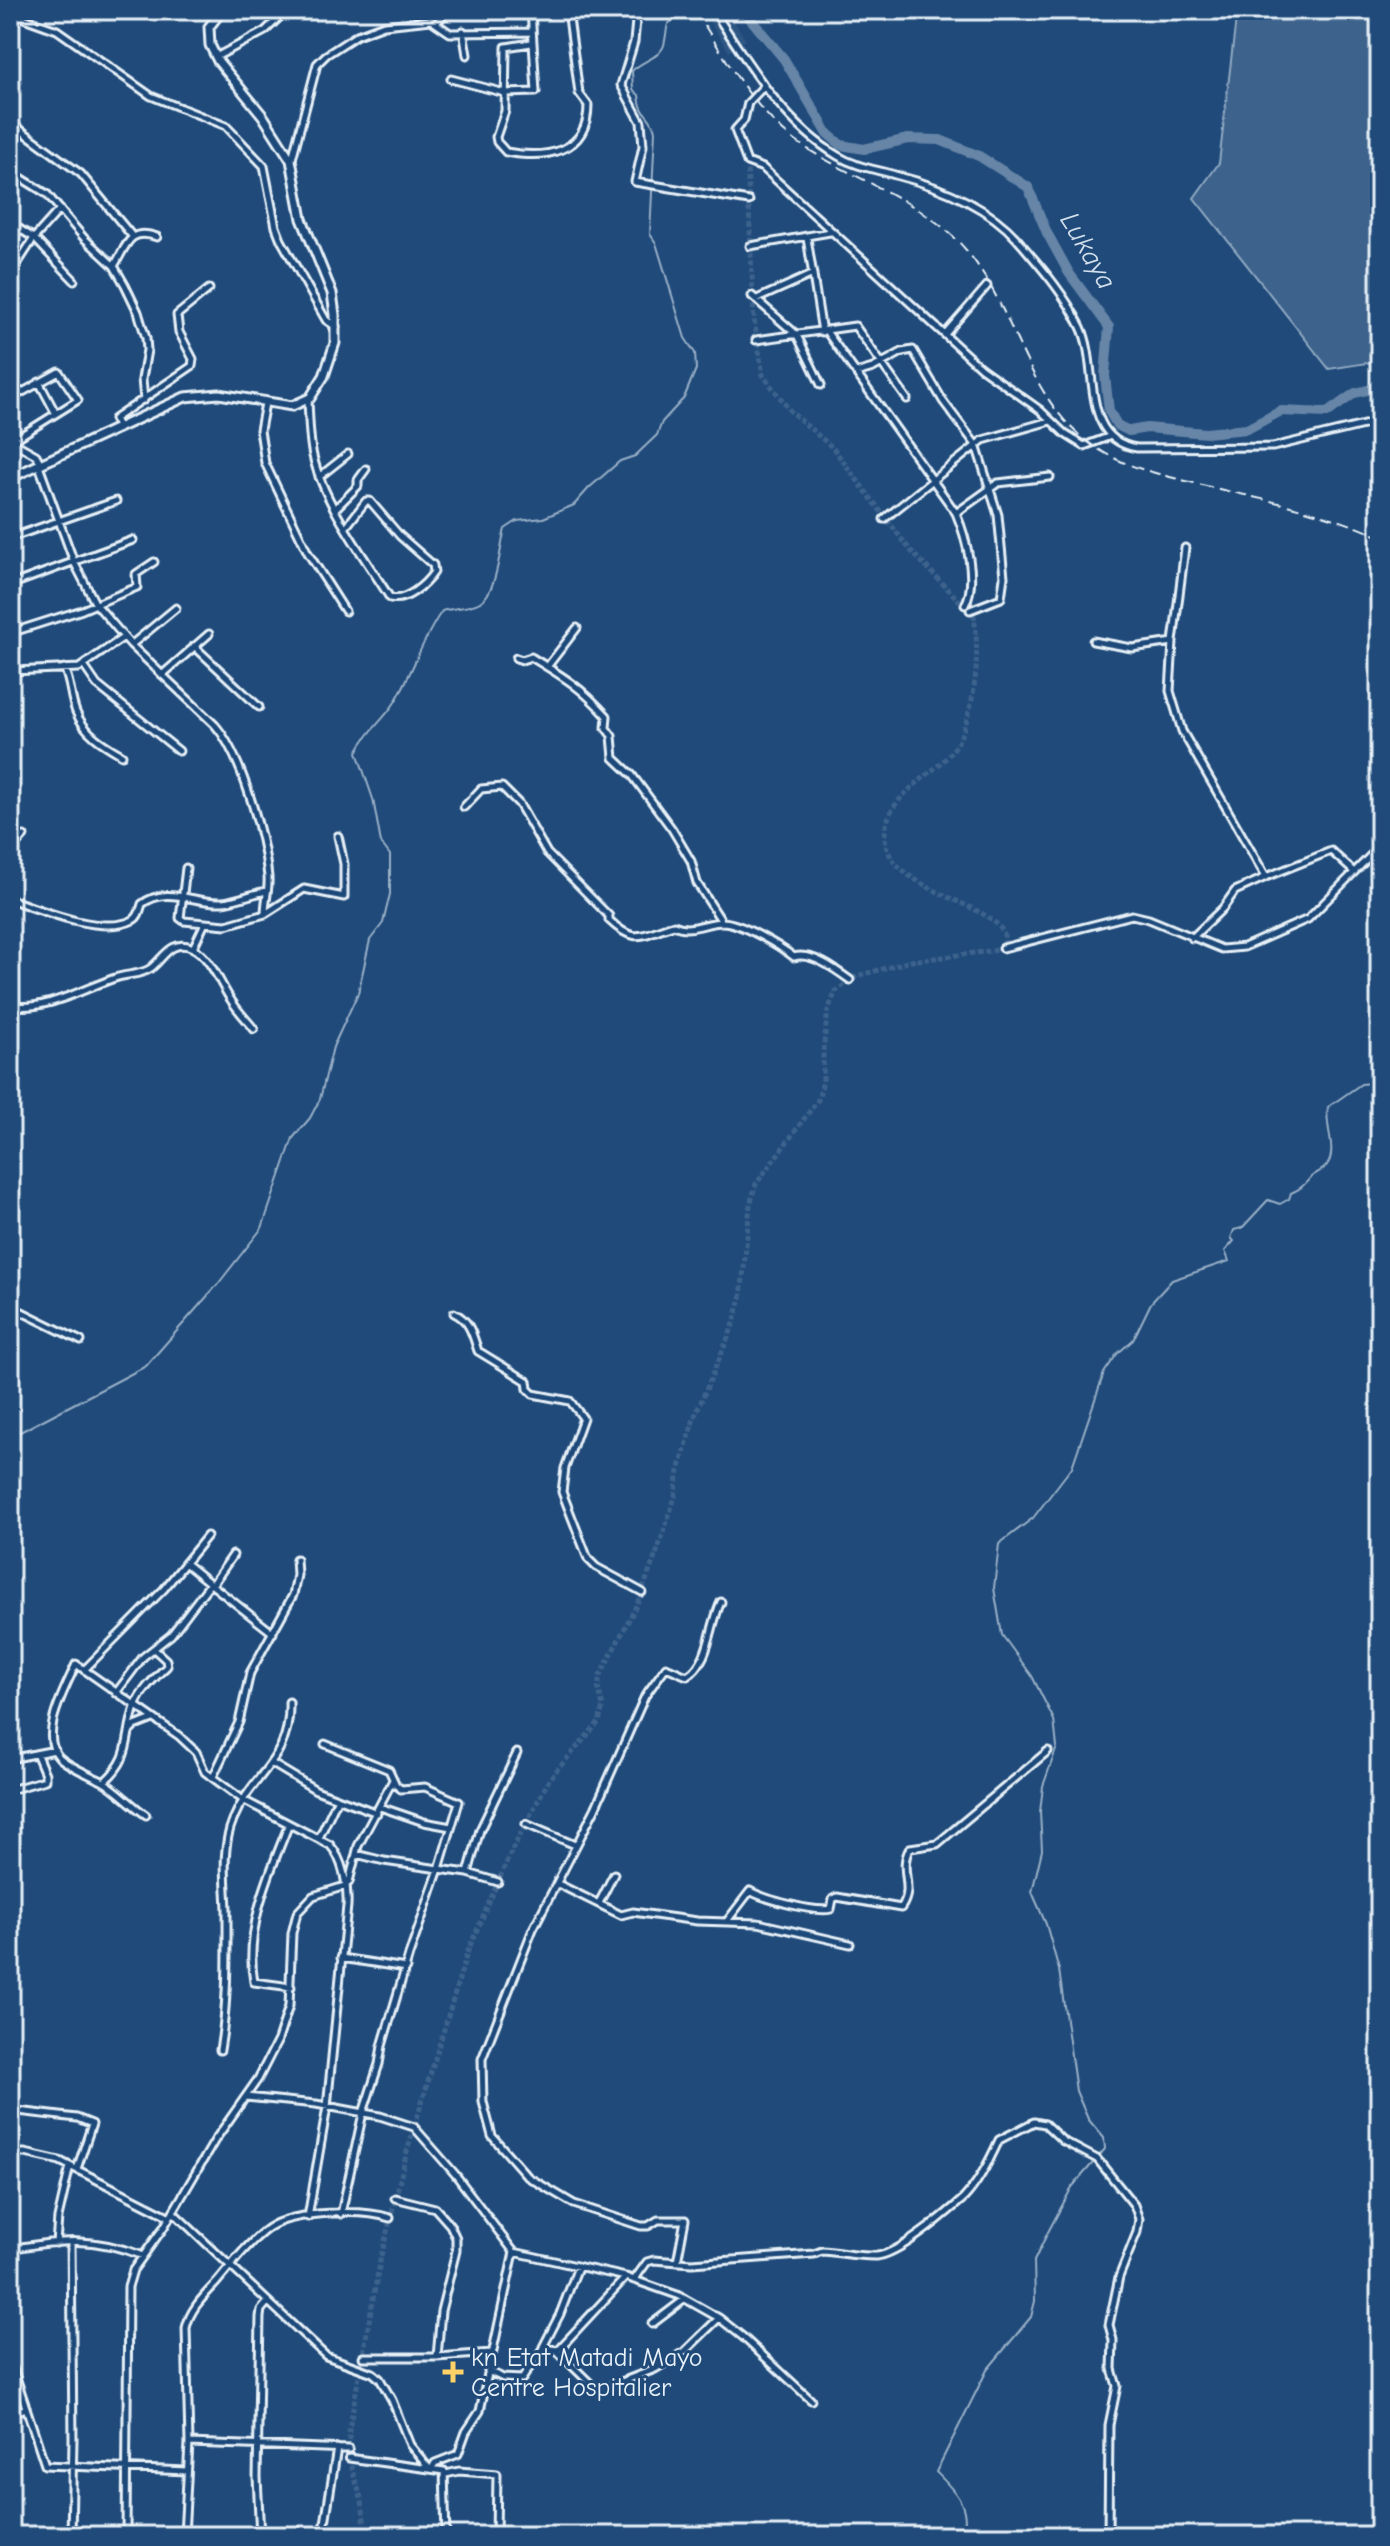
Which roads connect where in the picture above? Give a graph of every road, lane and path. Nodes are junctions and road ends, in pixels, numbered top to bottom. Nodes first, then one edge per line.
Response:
1 (222, 10) edge
2 (287, 10) edge
3 (448, 10) edge
4 (531, 10) edge
5 (568, 10) edge
6 (637, 10) edge
7 (713, 10) edge
8 (10, 13) edge
9 (437, 22) junction
10 (463, 31) junction
11 (531, 32) junction
12 (531, 43) junction
13 (467, 55) dead end
14 (216, 57) junction
15 (451, 79) dead end
16 (764, 86) junction
17 (505, 93) junction
18 (10, 122) edge
19 (291, 160) junction
20 (10, 171) edge
21 (749, 201) dead end
22 (60, 209) junction
23 (10, 223) edge
24 (831, 232) junction
25 (132, 236) junction
26 (157, 237) dead end
27 (34, 238) junction
28 (807, 238) junction
29 (750, 246) dead end
30 (114, 266) junction
31 (813, 274) junction
32 (10, 275) edge
33 (74, 280) dead end
34 (987, 286) dead end
35 (209, 289) dead end
36 (336, 327) junction
37 (824, 332) junction
38 (946, 333) junction
39 (797, 335) junction
40 (756, 340) dead end
41 (882, 363) junction
42 (856, 373) junction
43 (39, 382) junction
44 (821, 385) dead end
45 (10, 399) edge
46 (907, 399) dead end
47 (144, 400) junction
48 (308, 400) junction
49 (265, 403) junction
50 (55, 412) junction
51 (1050, 421) junction
52 (1380, 421) edge
53 (119, 428) junction
54 (1111, 436) junction
55 (11, 441) edge
56 (976, 445) junction
57 (348, 454) dead end
58 (40, 465) junction
59 (366, 469) dead end
60 (319, 477) junction
61 (1050, 477) dead end
62 (10, 478) edge
63 (934, 480) junction
64 (990, 487) junction
65 (116, 501) dead end
66 (336, 508) junction
67 (956, 513) junction
68 (884, 519) dead end
69 (60, 520) junction
70 (346, 527) junction
71 (10, 538) edge
72 (133, 540) dead end
73 (1185, 548) dead end
74 (74, 562) junction
75 (154, 562) dead end
76 (10, 585) edge
77 (95, 603) junction
78 (176, 608) dead end
79 (345, 611) dead end
80 (577, 628) dead end
81 (10, 633) edge
82 (209, 634) dead end
83 (124, 637) junction
84 (1093, 641) dead end
85 (1173, 642) junction
86 (131, 645) junction
87 (194, 646) junction
88 (516, 658) dead end
89 (84, 666) junction
90 (547, 667) junction
91 (64, 668) junction
92 (12, 671) dead end
93 (162, 675) junction
94 (259, 707) dead end
95 (179, 751) dead end
96 (122, 755) dead end
97 (464, 807) dead end
98 (24, 836) dead end
99 (338, 836) dead end
100 (1380, 846) edge
101 (10, 851) edge
102 (186, 868) dead end
103 (1353, 871) junction
104 (1266, 877) junction
105 (267, 891) junction
106 (181, 895) junction
107 (10, 899) edge
108 (265, 914) junction
109 (722, 922) junction
110 (205, 923) junction
111 (1192, 938) junction
112 (193, 948) junction
113 (1003, 948) dead end
114 (850, 980) dead end
115 (10, 1005) edge
116 (254, 1029) dead end
117 (10, 1306) edge
118 (454, 1313) dead end
119 (81, 1341) dead end
120 (207, 1536) dead end
121 (233, 1555) dead end
122 (296, 1559) dead end
123 (185, 1563) junction
124 (212, 1585) junction
125 (642, 1592) dead end
126 (721, 1602) dead end
127 (273, 1633) junction
128 (155, 1650) junction
129 (84, 1670) junction
130 (116, 1693) junction
131 (289, 1702) dead end
132 (135, 1706) junction
133 (153, 1719) junction
134 (129, 1732) junction
135 (325, 1744) dead end
136 (55, 1750) junction
137 (1048, 1751) dead end
138 (517, 1753) dead end
139 (37, 1755) junction
140 (10, 1759) edge
141 (271, 1763) junction
142 (213, 1777) junction
143 (393, 1780) junction
144 (104, 1782) junction
145 (10, 1790) edge
146 (243, 1800) junction
147 (337, 1800) junction
148 (379, 1810) junction
149 (146, 1815) dead end
150 (289, 1824) junction
151 (526, 1824) dead end
152 (451, 1827) junction
153 (319, 1838) junction
154 (575, 1845) junction
155 (356, 1854) junction
156 (439, 1869) junction
157 (468, 1873) junction
158 (614, 1874) dead end
159 (498, 1882) dead end
160 (558, 1884) junction
161 (345, 1886) junction
162 (599, 1903) junction
163 (727, 1921) junction
164 (850, 1944) dead end
165 (341, 1958) junction
166 (406, 1968) junction
167 (291, 1987) junction
168 (220, 2050) dead end
169 (245, 2097) junction
170 (327, 2107) junction
171 (18, 2111) dead end
172 (363, 2113) junction
173 (10, 2153) edge
174 (70, 2165) junction
175 (77, 2169) junction
176 (395, 2198) dead end
177 (341, 2214) junction
178 (171, 2215) junction
179 (308, 2217) junction
180 (390, 2218) dead end
181 (71, 2242) junction
182 (56, 2243) junction
183 (10, 2249) edge
184 (514, 2252) junction
185 (143, 2256) junction
186 (677, 2262) junction
187 (231, 2265) junction
188 (578, 2267) junction
189 (626, 2277) junction
190 (634, 2280) junction
191 (685, 2299) junction
192 (267, 2303) junction
193 (719, 2318) junction
194 (652, 2324) dead end
195 (543, 2348) junction
196 (557, 2351) junction
197 (492, 2353) junction
198 (363, 2357) dead end
199 (437, 2357) junction
200 (10, 2359) edge
201 (488, 2371) junction
202 (811, 2400) dead end
203 (26, 2408) junction
204 (10, 2414) edge
205 (189, 2443) junction
206 (260, 2443) junction
207 (337, 2448) junction
208 (349, 2449) dead end
209 (349, 2458) dead end
210 (72, 2468) junction
211 (128, 2468) junction
212 (430, 2468) junction
213 (188, 2471) junction
214 (446, 2474) junction
215 (71, 2536) edge
216 (126, 2536) edge
217 (184, 2536) edge
218 (260, 2536) edge
219 (323, 2536) edge
220 (446, 2536) edge
221 (496, 2536) edge
222 (1108, 2536) edge

1 - 14 street
2 - 14 street
3 - 9 street
4 - 11 street
5 - 17 street
6 - 21 street
7 - 16 street
8 - 36 street
9 - 10 street
9 - 19 street
10 - 11 street
10 - 13 street
11 - 12 street
12 - 17 street
12 - 17 street
14 - 19 street
15 - 17 street
16 - 24 street
16 - 54 street
18 - 25 street
19 - 36 street
20 - 22 street
22 - 27 street
22 - 30 street
23 - 27 street
24 - 28 street
24 - 38 street
25 - 26 street
25 - 30 street
27 - 32 street
27 - 33 street
28 - 29 street
28 - 31 street
30 - 47 street
31 - 37 street
31 - 39 street
34 - 38 street
35 - 47 street
36 - 48 street
37 - 39 street
37 - 41 street
37 - 42 street
38 - 51 street
39 - 40 street
39 - 44 street
41 - 42 street
41 - 46 street
41 - 56 street
42 - 63 street
43 - 45 street
43 - 50 street
43 - 50 street
47 - 53 street
48 - 49 street
48 - 60 street
49 - 53 street
49 - 79 street
50 - 55 street
51 - 54 street
51 - 56 street
52 - 54 street
53 - 58 street
55 - 58 street
56 - 63 street
56 - 64 street
57 - 60 street
58 - 62 street
58 - 69 street
59 - 66 street
60 - 66 street
61 - 64 street
63 - 67 street
63 - 68 street
64 - 67 street
64 - 67 street
65 - 69 street
66 - 70 street
69 - 71 street
69 - 74 street
70 - 70 street
72 - 74 street
73 - 85 street
74 - 76 street
74 - 77 street
75 - 77 street
77 - 81 street
77 - 83 street
78 - 86 street
80 - 90 street
82 - 87 street
83 - 86 street
83 - 89 street
84 - 85 street
85 - 104 street
86 - 93 street
87 - 93 street
87 - 94 street
88 - 90 street
89 - 91 street
89 - 95 street
90 - 109 street
91 - 92 street
91 - 96 street
93 - 105 street
97 - 109 street
98 - 101 street
99 - 108 street
100 - 103 street
102 - 106 street
103 - 104 street
103 - 111 street
104 - 111 street
105 - 106 street
105 - 108 street
106 - 107 street
106 - 110 street
108 - 110 street
109 - 114 street
110 - 112 street
111 - 113 street
112 - 115 street
112 - 116 street
117 - 119 street
118 - 125 street
120 - 123 street
121 - 124 street
122 - 127 street
123 - 124 street
123 - 129 street
124 - 127 street
124 - 128 street
126 - 154 street
127 - 142 street
128 - 130 street
128 - 132 street
129 - 130 street
129 - 136 street
130 - 132 street
131 - 141 street
132 - 133 street
132 - 134 street
133 - 134 street
133 - 142 street
134 - 144 street
135 - 143 street
136 - 139 street
136 - 144 street
137 - 163 street
138 - 157 street
139 - 140 street
139 - 145 street
141 - 146 street
141 - 147 street
142 - 146 street
143 - 148 street
143 - 152 street
144 - 149 street
146 - 150 street
146 - 168 street
147 - 148 street
147 - 153 street
148 - 152 street
148 - 155 street
150 - 153 street
150 - 167 street
151 - 154 street
152 - 156 street
153 - 161 street
154 - 160 street
155 - 156 street
155 - 161 street
156 - 157 street
156 - 166 street
157 - 159 street
158 - 162 street
160 - 162 street
160 - 186 street
161 - 165 street
161 - 167 street
162 - 163 street
163 - 164 street
165 - 166 street
165 - 170 street
166 - 172 street
167 - 169 street
169 - 170 street
169 - 178 street
170 - 172 street
170 - 179 street
171 - 175 street
172 - 177 street
172 - 184 street
173 - 174 street
174 - 175 street
174 - 182 street
175 - 178 street
176 - 199 street
177 - 179 street
177 - 180 street
178 - 185 street
178 - 187 street
179 - 187 street
181 - 182 street
181 - 185 street
181 - 210 street
182 - 183 street
184 - 188 street
184 - 197 street
185 - 211 street
186 - 190 street
186 - 222 street
187 - 192 street
187 - 205 street
188 - 189 street
188 - 195 street
189 - 190 street
189 - 196 street
190 - 191 street
191 - 193 street
191 - 194 street
192 - 206 street
192 - 212 street
193 - 196 street
193 - 202 street
195 - 196 street
195 - 201 street
197 - 199 street
197 - 201 street
198 - 199 street
200 - 203 street
201 - 212 street
203 - 204 street
203 - 210 street
205 - 206 street
205 - 213 street
206 - 207 street
206 - 218 street
207 - 208 street
207 - 219 street
209 - 212 street
210 - 211 street
210 - 215 street
211 - 213 street
211 - 216 street
212 - 214 street
213 - 217 street
214 - 220 street
214 - 221 street

